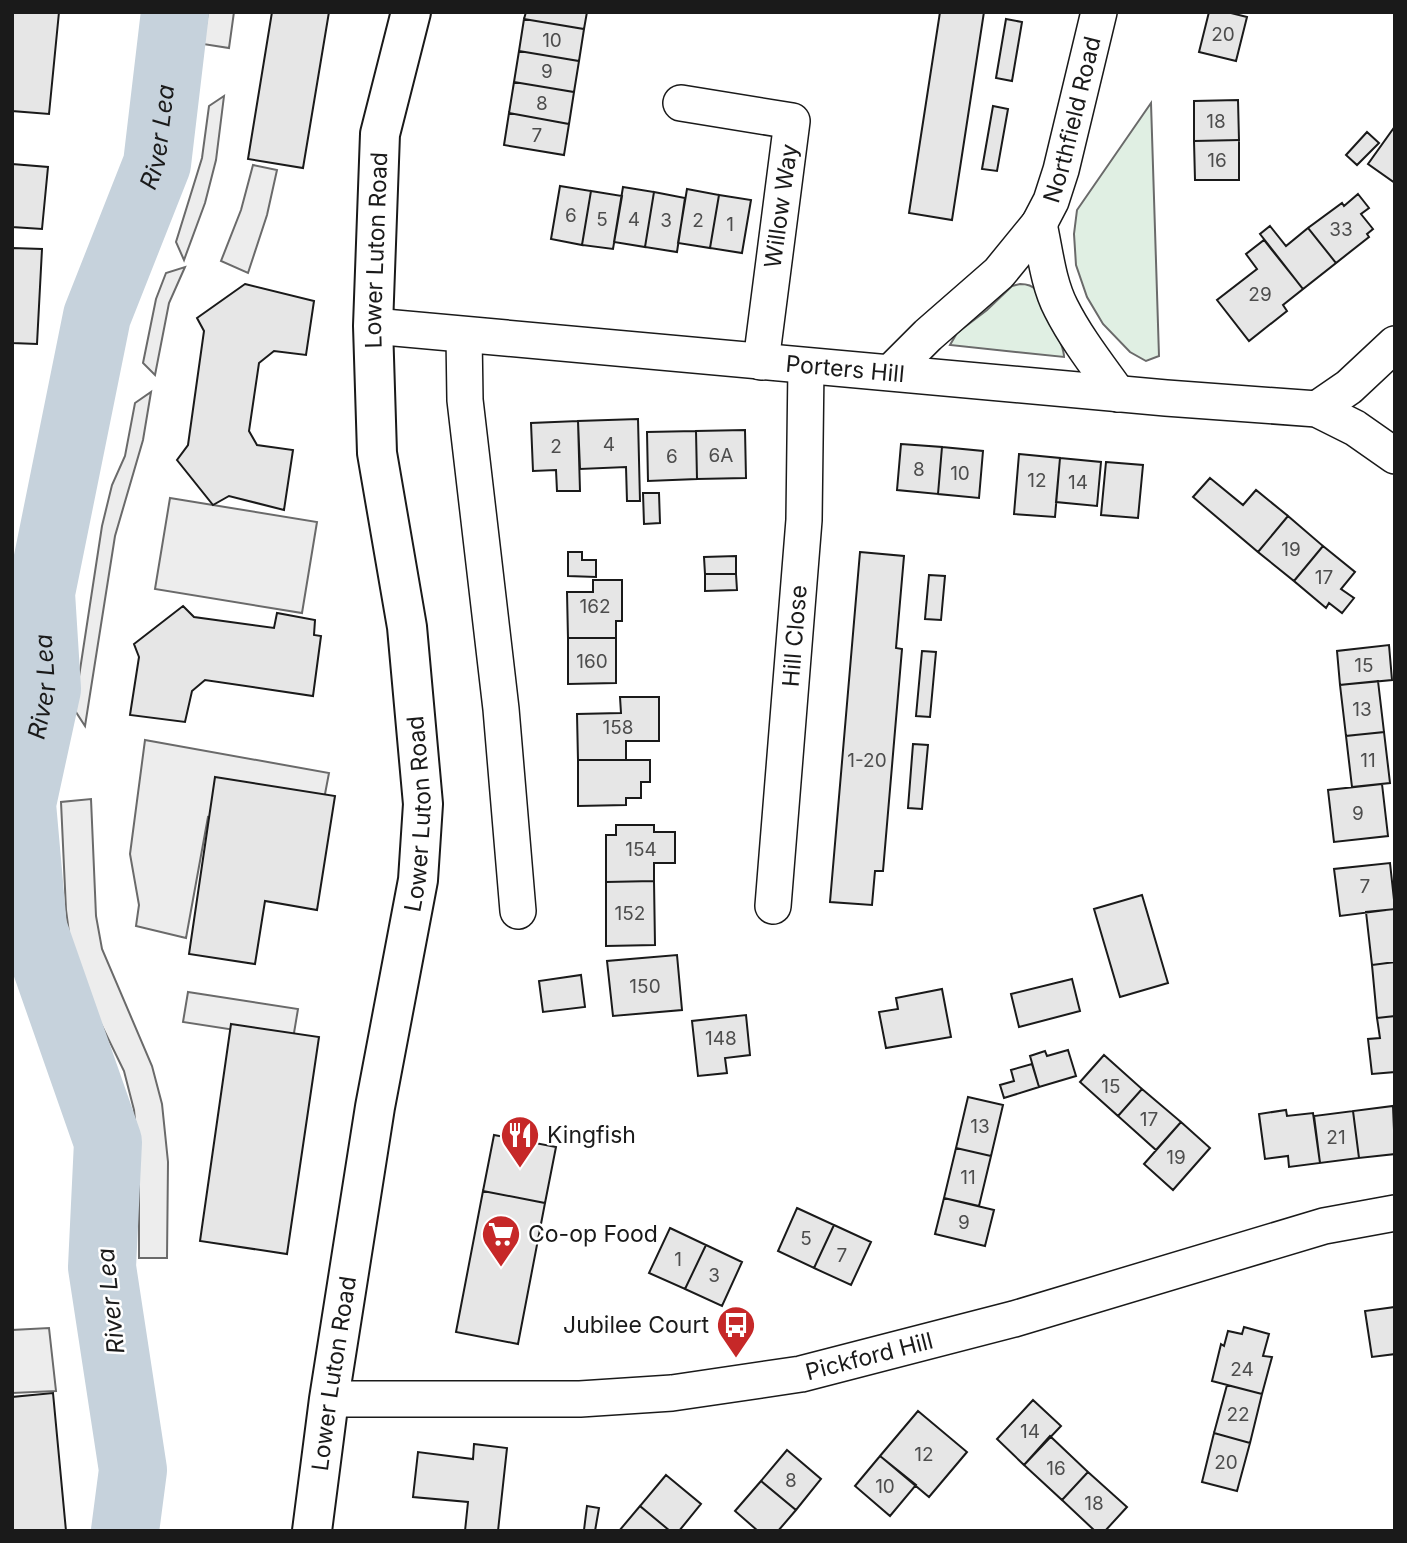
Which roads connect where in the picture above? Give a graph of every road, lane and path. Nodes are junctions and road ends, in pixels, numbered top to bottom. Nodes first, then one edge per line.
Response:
1 (411, 12) edge
2 (1099, 12) edge
3 (681, 103) dead end
4 (1039, 224) junction
5 (373, 326) junction
6 (464, 335) junction
7 (1395, 344) edge
8 (761, 362) junction
9 (806, 366) junction
10 (891, 372) junction
11 (1118, 394) junction
12 (1317, 409) junction
13 (1395, 456) edge
14 (773, 906) dead end
15 (518, 911) dead end
16 (1395, 1213) edge
17 (329, 1399) junction
18 (312, 1531) edge

1 - 5 main road, Lower Luton Road
2 - 4 street, Northfield Road
3 - 8 street, Willow Way
4 - 10 street, Northfield Road
4 - 11 street, Northfield Road
5 - 6 street, Porters Hill
5 - 17 main road, Lower Luton Road
6 - 8 street, Porters Hill
6 - 15 street
7 - 12 street
8 - 9 street, Porters Hill
9 - 10 street, Porters Hill
9 - 14 street, Hill Close
10 - 11 street, Porters Hill
11 - 12 street, Porters Hill
12 - 13 street, Porters Hill
16 - 17 street, Pickford Hill
17 - 18 main road, Lower Luton Road

